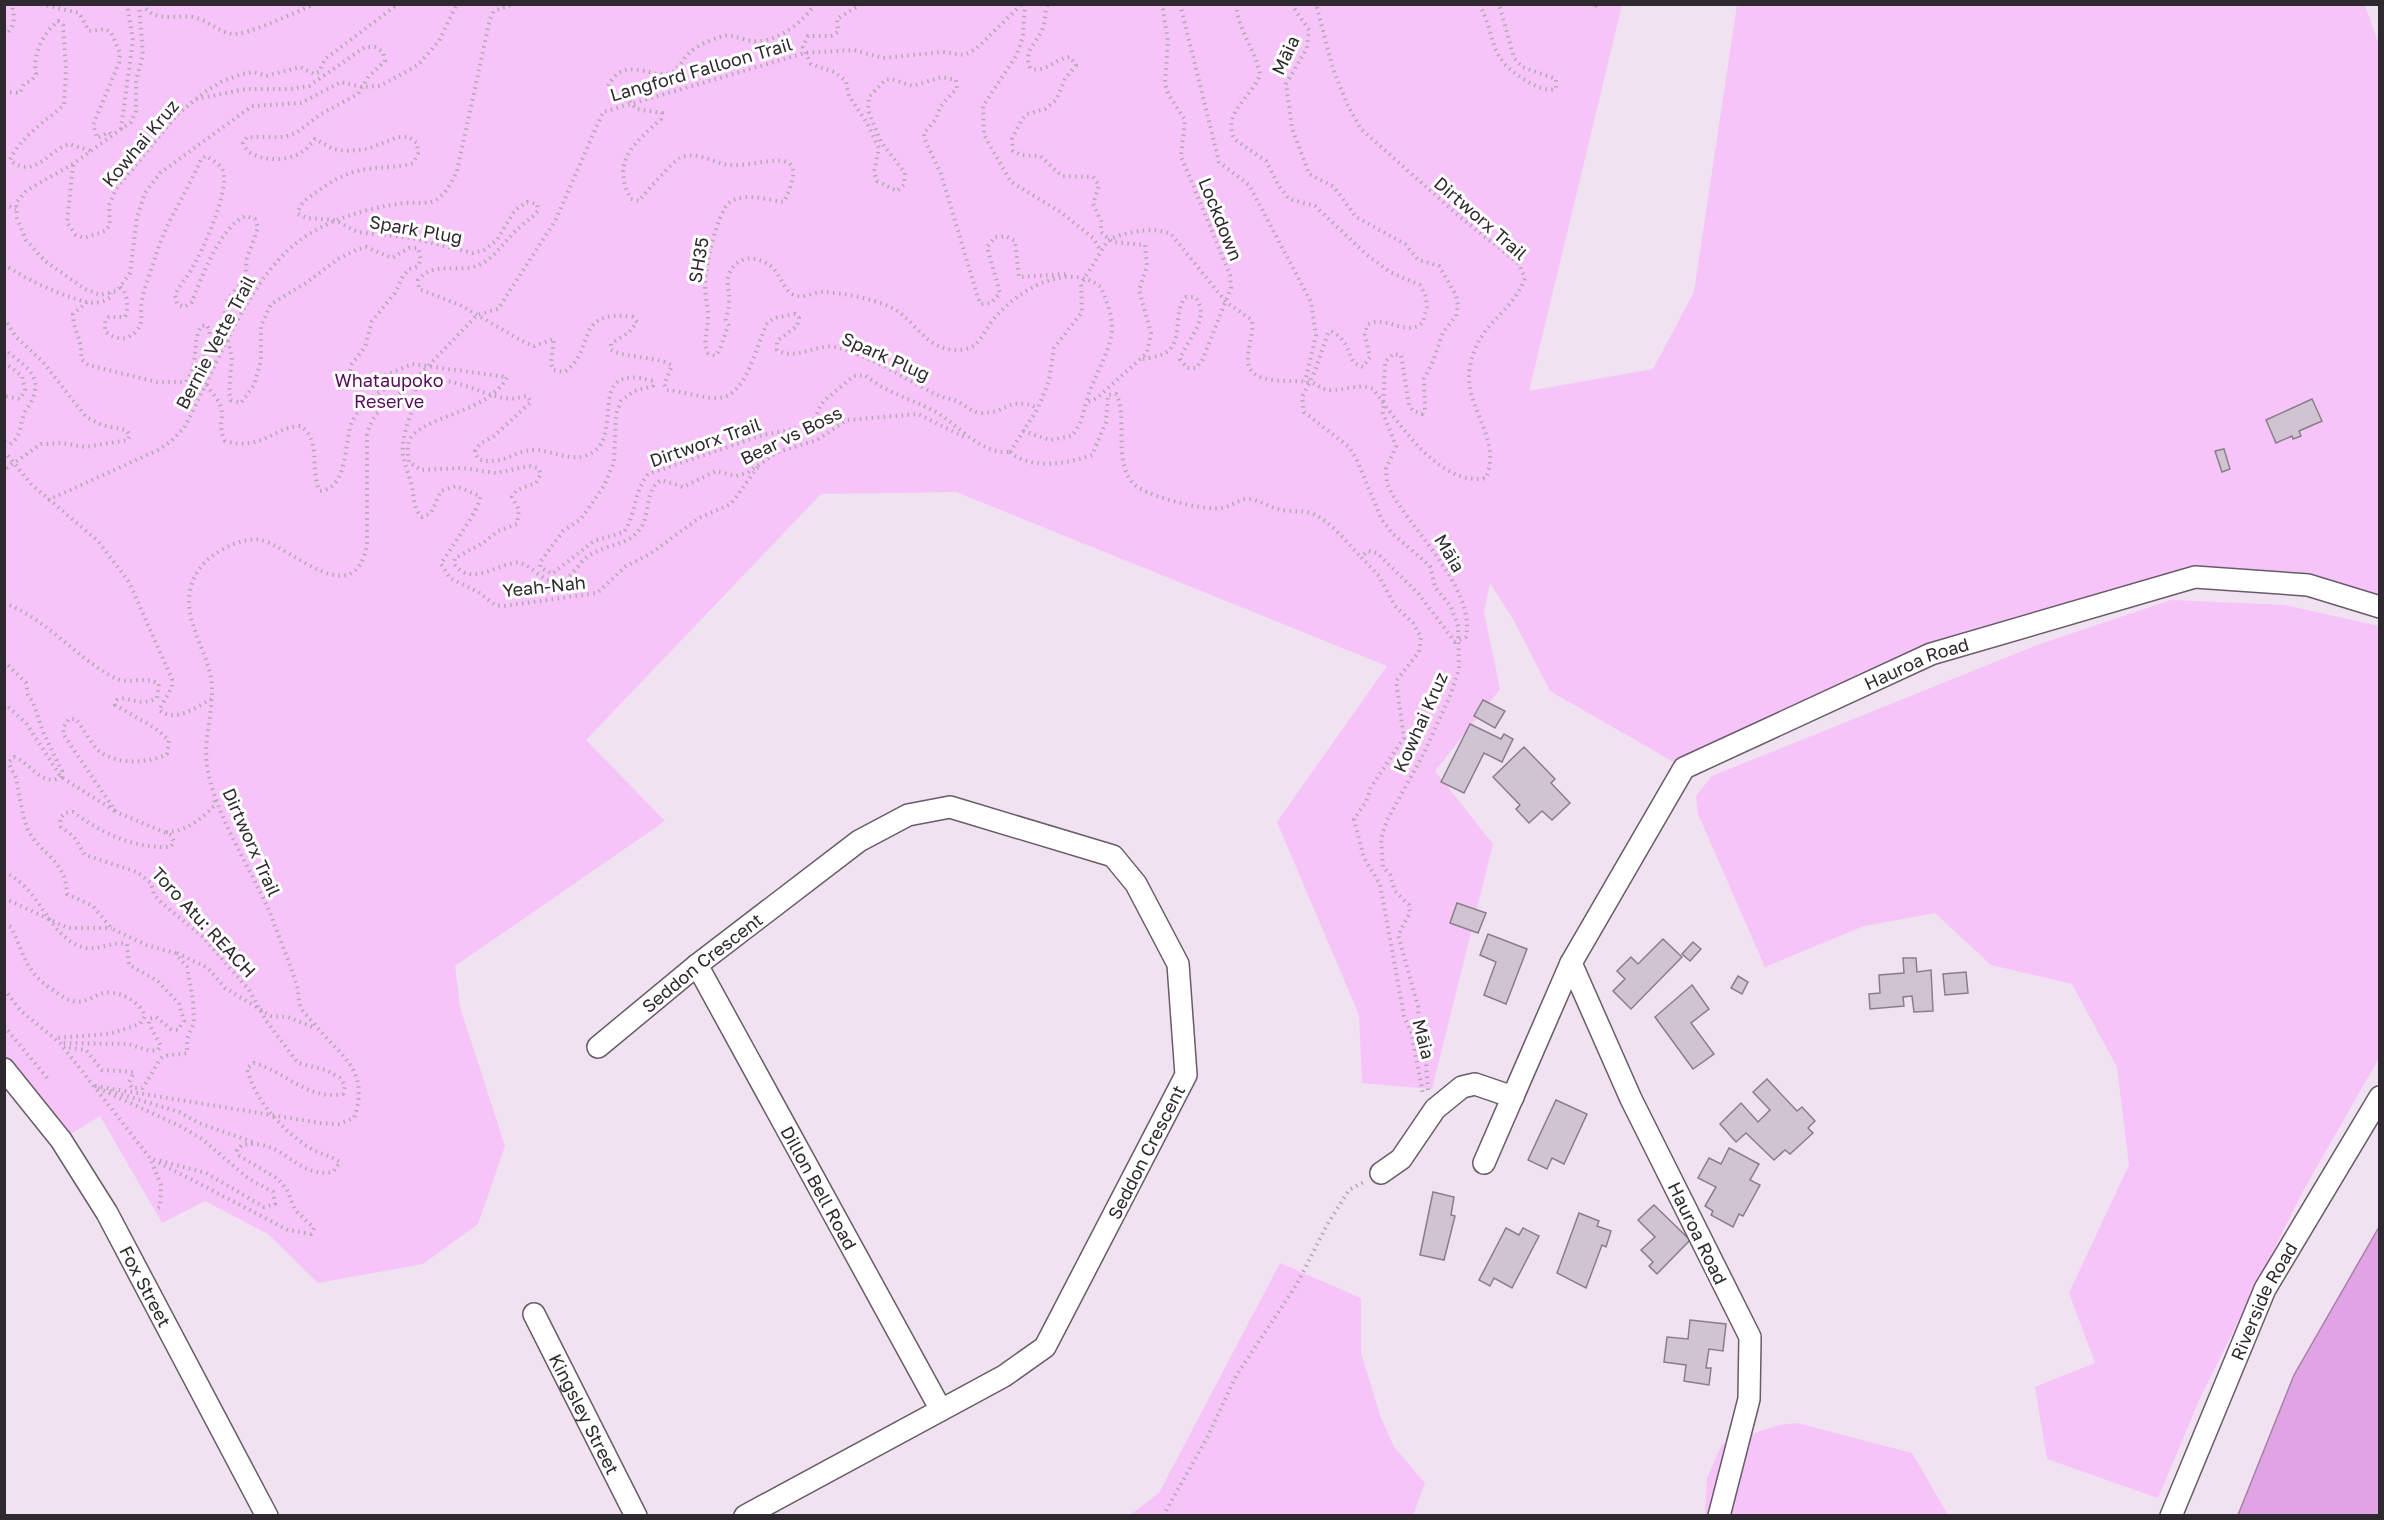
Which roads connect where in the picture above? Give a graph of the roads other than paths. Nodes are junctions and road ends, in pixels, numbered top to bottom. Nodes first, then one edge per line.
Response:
1 (2379, 607) edge
2 (1571, 963) junction
3 (697, 965) junction
4 (598, 1047) dead end
5 (4, 1069) edge
6 (1513, 1097) junction
7 (2379, 1097) edge
8 (1484, 1163) dead end
9 (1381, 1173) road end
10 (534, 1314) dead end
11 (941, 1410) junction
12 (267, 1515) edge
13 (636, 1515) edge
14 (745, 1515) edge
15 (1719, 1515) edge
16 (2171, 1515) edge

1 - 2 street, Hauroa Road
2 - 6 street, Hauroa Road
2 - 15 street, Hauroa Road
3 - 4 street, Seddon Crescent
3 - 11 street, Dillon Bell Road
3 - 11 street, Seddon Crescent
5 - 12 street, Fox Street
6 - 8 street, Hauroa Road
6 - 9 street
7 - 16 street, Riverside Road
10 - 13 street, Kingsley Street
11 - 14 street, Seddon Crescent

